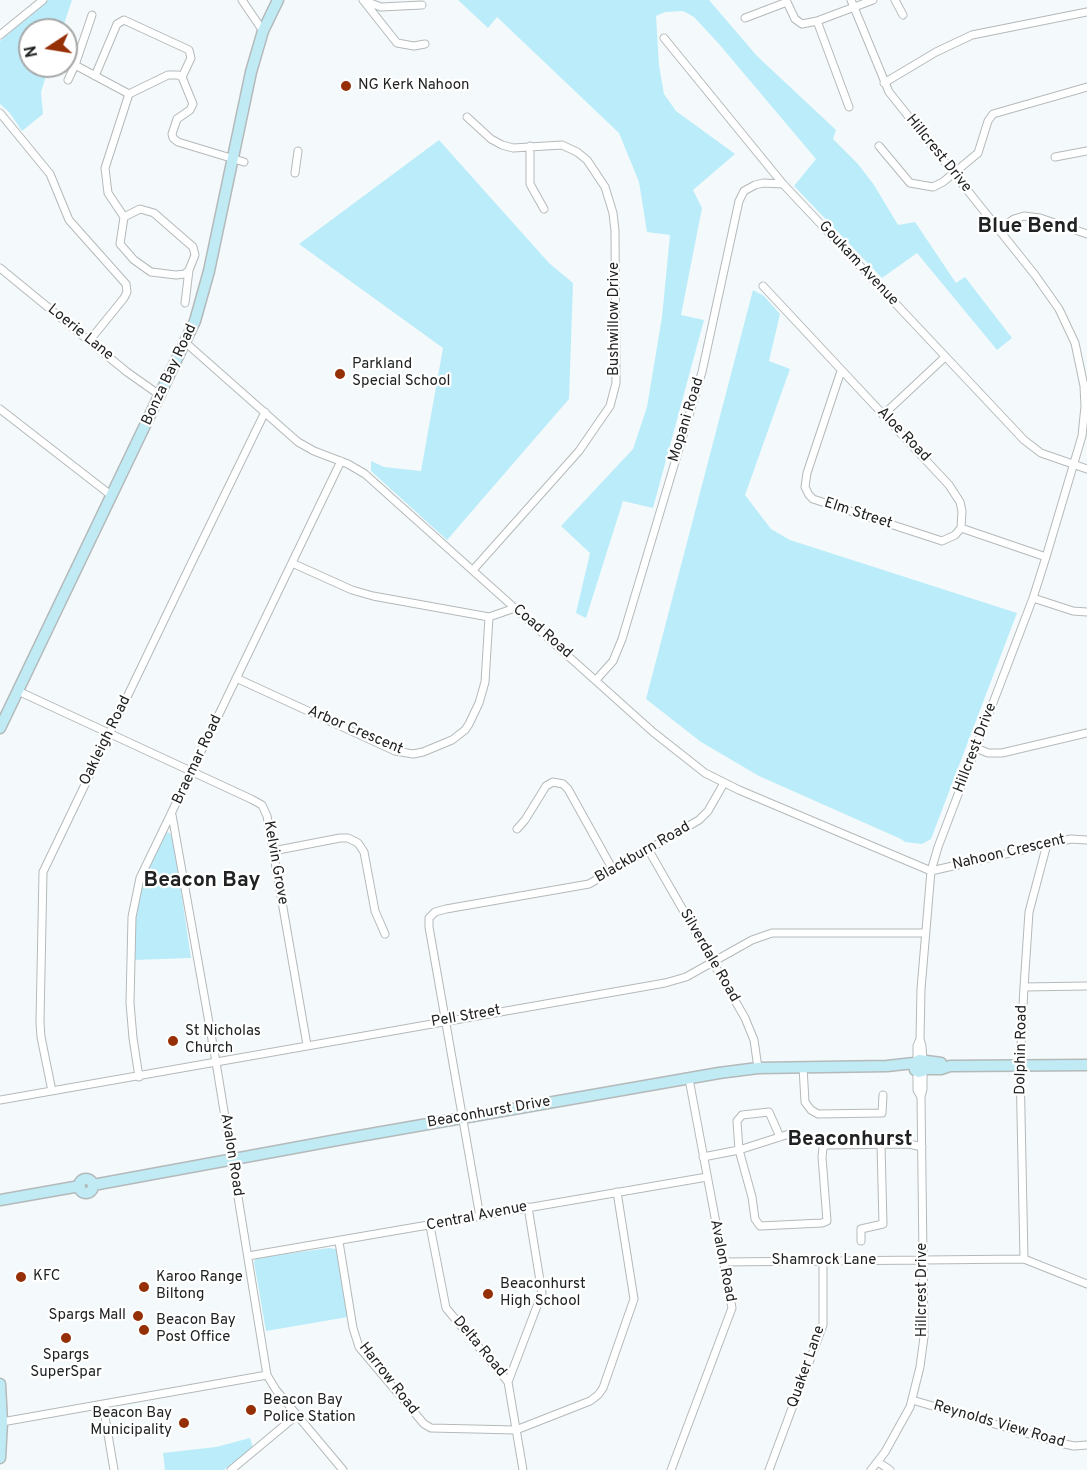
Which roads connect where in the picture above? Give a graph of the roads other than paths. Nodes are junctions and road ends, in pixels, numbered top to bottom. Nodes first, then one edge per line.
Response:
1 (43, 0) edge
2 (242, 0) edge
3 (278, 0) edge
4 (363, 0) edge
5 (873, 0) edge
6 (895, 0) edge
7 (786, 1) edge
8 (852, 4) edge
9 (422, 5) dead end
10 (1087, 12) edge
11 (92, 15) dead end
12 (903, 15) dead end
13 (745, 18) dead end
14 (816, 21) junction
15 (263, 31) junction
16 (0, 34) edge
17 (664, 38) dead end
18 (425, 44) dead end
19 (78, 56) edge
20 (78, 67) edge
21 (95, 76) junction
22 (182, 77) junction
23 (884, 83) junction
24 (1087, 87) edge
25 (129, 94) junction
26 (849, 107) dead end
27 (0, 113) edge
28 (468, 117) dead end
29 (530, 146) junction
30 (879, 146) dead end
31 (298, 151) dead end
32 (1087, 151) edge
33 (1055, 158) dead end
34 (233, 159) junction
35 (244, 162) dead end
36 (771, 169) junction
37 (295, 173) dead end
38 (954, 173) junction
39 (763, 183) junction
40 (783, 184) junction
41 (544, 209) dead end
42 (124, 217) junction
43 (999, 230) junction
44 (1087, 234) edge
45 (0, 268) edge
46 (189, 270) junction
47 (763, 286) dead end
48 (185, 303) dead end
49 (90, 340) junction
50 (186, 343) junction
51 (945, 357) junction
52 (841, 371) junction
53 (161, 396) junction
54 (1086, 406) edge
55 (0, 409) edge
56 (266, 412) junction
57 (883, 414) junction
58 (341, 461) junction
59 (1074, 465) junction
60 (1087, 469) edge
61 (112, 496) junction
62 (961, 528) junction
63 (1046, 557) junction
64 (291, 563) junction
65 (473, 570) junction
66 (1033, 598) junction
67 (515, 608) junction
68 (1087, 612) edge
69 (489, 617) junction
70 (236, 678) junction
71 (596, 680) junction
72 (18, 691) junction
73 (0, 728) edge
74 (110, 733) junction
75 (1087, 734) edge
76 (976, 748) junction
77 (192, 771) junction
78 (724, 783) junction
79 (172, 815) junction
80 (517, 829) dead end
81 (1087, 840) edge
82 (1047, 844) junction
83 (648, 849) junction
84 (273, 851) junction
85 (613, 870) junction
86 (931, 871) junction
87 (925, 933) junction
88 (385, 934) dead end
89 (713, 962) junction
90 (1087, 986) edge
91 (1024, 987) junction
92 (445, 1021) junction
93 (307, 1046) junction
94 (216, 1062) junction
95 (1020, 1065) junction
96 (1087, 1065) edge
97 (919, 1066) junction
98 (803, 1067) junction
99 (758, 1068) junction
100 (140, 1077) junction
101 (689, 1079) junction
102 (52, 1091) junction
103 (883, 1095) dead end
104 (0, 1101) edge
105 (462, 1118) junction
106 (789, 1134) dead end
107 (780, 1137) junction
108 (881, 1145) junction
109 (922, 1147) junction
110 (739, 1150) junction
111 (703, 1156) junction
112 (232, 1158) junction
113 (706, 1177) junction
114 (617, 1192) junction
115 (0, 1200) edge
116 (528, 1207) junction
117 (480, 1217) junction
118 (430, 1226) junction
119 (861, 1241) dead end
120 (339, 1242) junction
121 (248, 1256) junction
122 (1024, 1259) junction
123 (823, 1260) junction
124 (924, 1261) junction
125 (724, 1262) junction
126 (1087, 1284) edge
127 (267, 1375) junction
128 (508, 1382) junction
129 (0, 1384) edge
130 (912, 1400) junction
131 (103, 1405) junction
132 (297, 1415) junction
133 (1, 1417) edge
134 (516, 1430) junction
135 (1087, 1445) edge
136 (0, 1458) edge
137 (878, 1462) junction
138 (114, 1470) edge
139 (231, 1470) edge
140 (343, 1470) edge
141 (523, 1470) edge
142 (671, 1470) edge
143 (769, 1470) edge
144 (871, 1470) edge
145 (890, 1470) edge

1 - 16 street
2 - 15 street
3 - 15 street, Bonza Bay Road
4 - 9 street
4 - 18 street
5 - 8 street
6 - 12 street
7 - 13 street
7 - 14 street
8 - 14 street
8 - 23 street, Hillcrest Drive
10 - 23 street
11 - 19 street
14 - 26 street
15 - 34 street, Bonza Bay Road
17 - 36 street, Goukam Avenue
20 - 21 street
21 - 22 street
21 - 25 street
22 - 25 street
22 - 34 street
23 - 38 street, Hillcrest Drive
24 - 38 street
25 - 42 street
27 - 49 street
28 - 29 street, Bushwillow Drive
29 - 41 street
29 - 65 street, Bushwillow Drive
30 - 38 street
31 - 37 street
32 - 33 street
34 - 35 street
34 - 50 street, Bonza Bay Road
36 - 39 street
36 - 40 street, Goukam Avenue
38 - 43 street, Hillcrest Drive
39 - 40 street
39 - 71 street, Mopani Road
40 - 51 street, Goukam Avenue
42 - 46 street
42 - 46 street
43 - 44 street
43 - 54 street, Hillcrest Drive
45 - 49 street, Loerie Lane
46 - 48 street
47 - 52 street, Aloe Road
49 - 53 street, Loerie Lane
50 - 53 street, Bonza Bay Road
50 - 56 street, Coad Road
51 - 57 street
51 - 59 street, Goukam Avenue
52 - 57 street, Aloe Road
52 - 62 street, Elm Street
53 - 61 street, Bonza Bay Road
54 - 59 street, Hillcrest Drive
55 - 61 street
56 - 58 street, Coad Road
56 - 74 street, Oakleigh Road
57 - 62 street, Aloe Road
58 - 64 street, Braemar Road
58 - 65 street, Coad Road
59 - 60 street
59 - 63 street, Hillcrest Drive
61 - 72 street, Bonza Bay Road
62 - 63 street
63 - 66 street, Hillcrest Drive
64 - 69 street
64 - 70 street, Braemar Road
65 - 67 street, Coad Road
66 - 68 street
66 - 76 street, Hillcrest Drive
67 - 69 street
67 - 71 street, Coad Road
69 - 70 street, Arbor Crescent
70 - 77 street, Braemar Road
71 - 78 street, Coad Road
72 - 73 street, Bonza Bay Road
72 - 74 street, Kelvin Grove
74 - 77 street, Kelvin Grove
74 - 102 street, Oakleigh Road
75 - 76 street
76 - 86 street, Hillcrest Drive
77 - 79 street, Braemar Road
77 - 84 street, Kelvin Grove
78 - 83 street, Blackburn Road
78 - 86 street, Coad Road
79 - 94 street, Avalon Road
79 - 100 street, Braemar Road
80 - 85 street
81 - 82 street, Nahoon Crescent
82 - 86 street, Nahoon Crescent
82 - 91 street, Dolphin Road
83 - 85 street, Blackburn Road
83 - 89 street, Silverdale Road
84 - 88 street
84 - 93 street, Kelvin Grove
85 - 92 street, Blackburn Road
86 - 87 street, Hillcrest Drive
87 - 89 street, Pell Street
87 - 97 street, Hillcrest Drive
89 - 92 street, Pell Street
89 - 99 street, Silverdale Road
90 - 91 street
91 - 95 street, Dolphin Road
92 - 93 street, Pell Street
92 - 105 street
93 - 94 street, Pell Street
94 - 100 street, Pell Street
94 - 112 street, Avalon Road
95 - 96 street
95 - 97 street, Beaconhurst Drive
95 - 122 street, Dolphin Road
97 - 98 street, Beaconhurst Drive
97 - 109 street, Hillcrest Drive
98 - 99 street, Beaconhurst Drive
98 - 103 street
99 - 101 street, Beaconhurst Drive
100 - 102 street, Pell Street
101 - 105 street, Beaconhurst Drive
101 - 111 street, Avalon Road
102 - 104 street, Pell Street
105 - 112 street, Beaconhurst Drive
105 - 117 street
106 - 107 street
107 - 110 street
107 - 110 street
108 - 109 street
108 - 110 street
108 - 119 street
109 - 124 street, Hillcrest Drive
110 - 111 street
111 - 113 street, Avalon Road
112 - 115 street, Beaconhurst Drive
112 - 121 street, Avalon Road
113 - 114 street, Central Avenue
113 - 125 street, Avalon Road
114 - 116 street, Central Avenue
114 - 134 street
116 - 117 street, Central Avenue
116 - 128 street
117 - 118 street, Central Avenue
118 - 120 street, Central Avenue
118 - 128 street, Delta Road
120 - 121 street, Central Avenue
120 - 134 street, Harrow Road
121 - 127 street, Avalon Road
122 - 124 street
122 - 126 street
123 - 124 street, Shamrock Lane
123 - 125 street, Shamrock Lane
123 - 143 street, Quaker Lane
124 - 130 street, Hillcrest Drive
125 - 142 street, Avalon Road
127 - 131 street
127 - 132 street, Avalon Road
128 - 134 street, Delta Road
129 - 133 street
130 - 135 street, Reynolds View Road
130 - 137 street, Hillcrest Drive
131 - 133 street
131 - 138 street
132 - 139 street
132 - 140 street, Avalon Road
133 - 136 street
134 - 141 street, Delta Road
137 - 144 street, Hillcrest Drive
137 - 145 street

